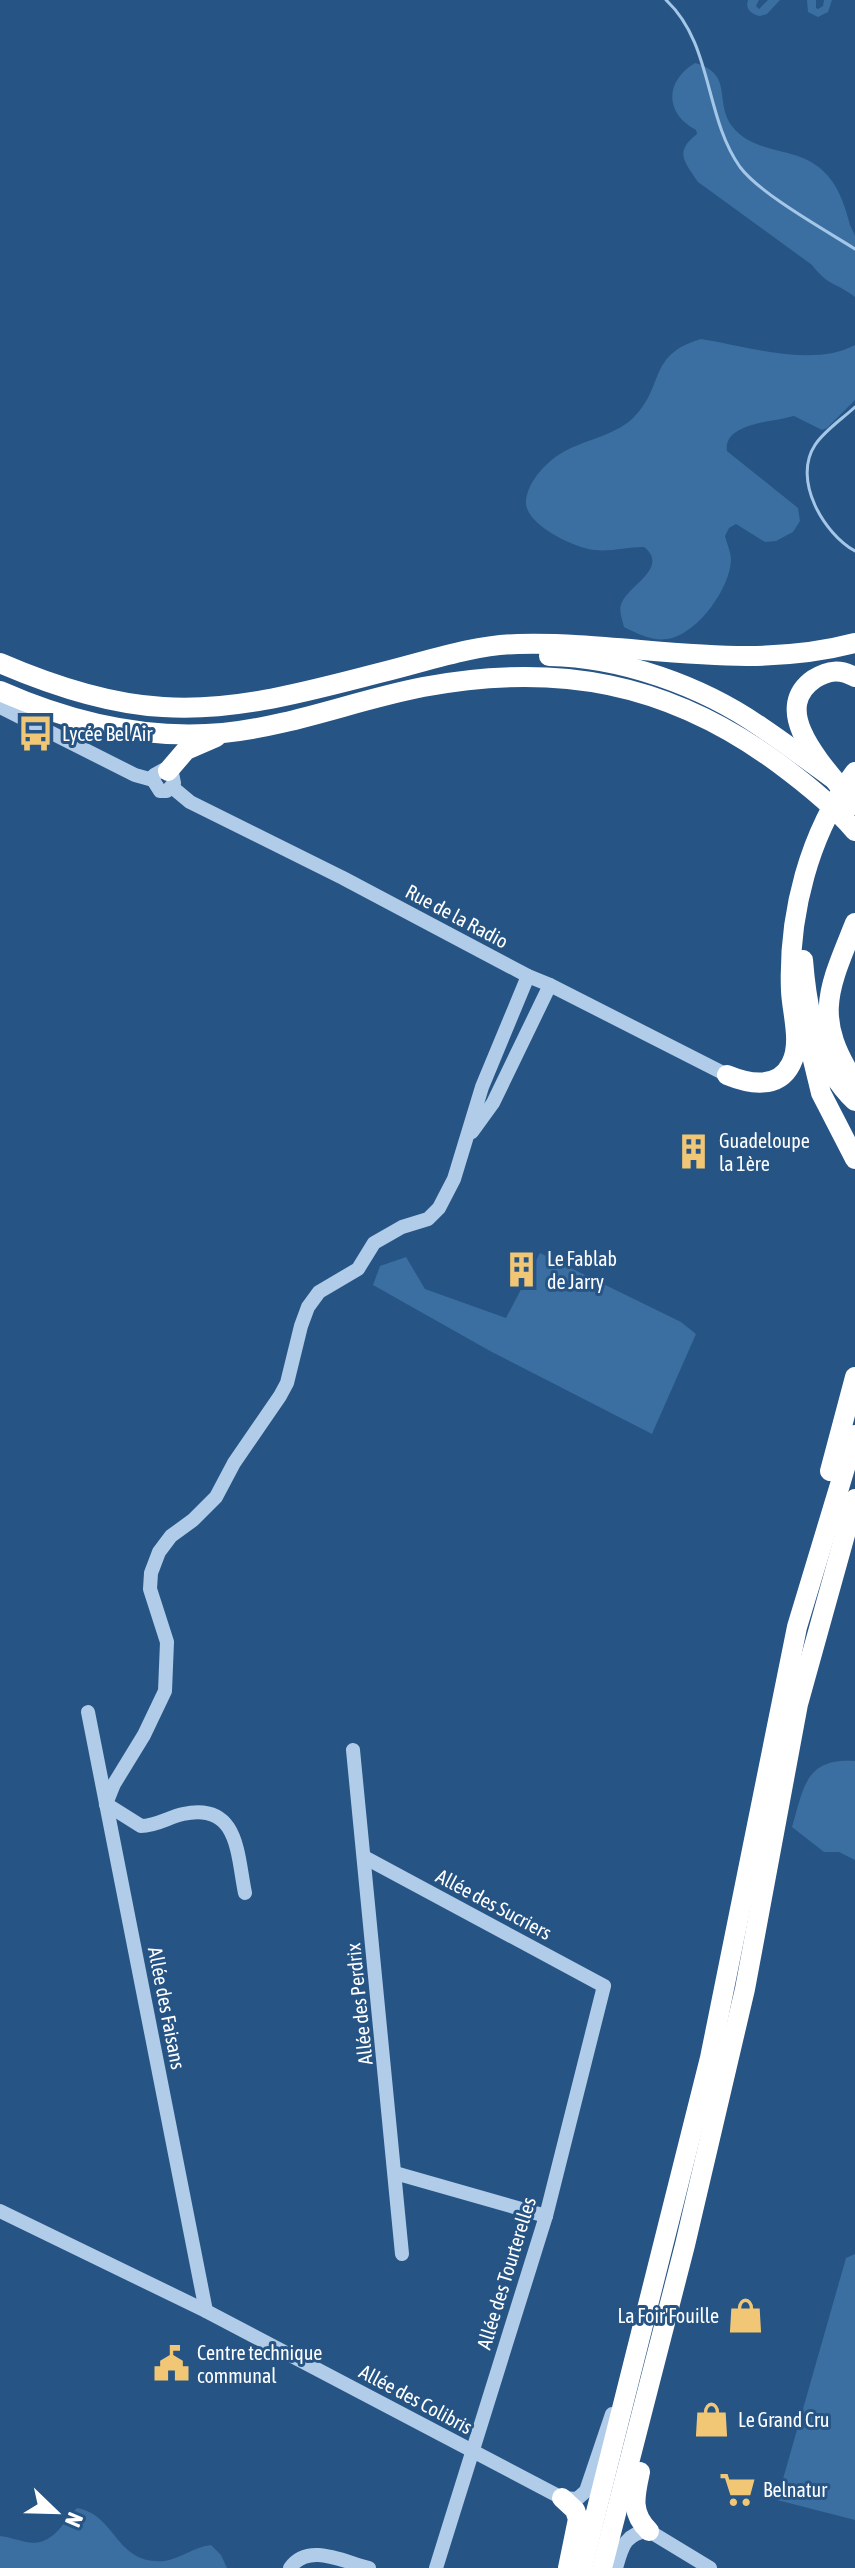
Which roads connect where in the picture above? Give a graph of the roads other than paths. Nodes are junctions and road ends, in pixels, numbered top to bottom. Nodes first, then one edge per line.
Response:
1 (855, 643) edge
2 (440, 658) junction
3 (0, 663) edge
4 (855, 677) edge
5 (0, 691) edge
6 (0, 707) edge
7 (225, 733) junction
8 (855, 758) edge
9 (855, 772) edge
10 (164, 779) junction
11 (841, 802) edge
12 (855, 831) edge
13 (855, 850) edge
14 (809, 865) junction
15 (855, 923) edge
16 (855, 965) edge
17 (528, 976) junction
18 (550, 985) junction
19 (855, 1068) edge
20 (727, 1075) joint
21 (855, 1082) edge
22 (855, 1101) edge
23 (463, 1144) junction
24 (855, 1159) edge
25 (855, 1377) edge
26 (855, 1435) edge
27 (855, 1499) edge
28 (855, 1519) edge
29 (832, 1577) junction
30 (88, 1712) dead end
31 (353, 1750) dead end
32 (106, 1804) junction
33 (364, 1857) junction
34 (748, 1865) junction
35 (245, 1893) dead end
36 (604, 1986) joint
37 (395, 2173) junction
38 (0, 2211) edge
39 (546, 2216) junction
40 (402, 2254) dead end
41 (650, 2295) junction
42 (206, 2311) junction
43 (662, 2336) junction
44 (471, 2451) junction
45 (562, 2498) junction
46 (649, 2531) junction
47 (290, 2568) edge
48 (369, 2568) edge
49 (436, 2568) edge
50 (568, 2568) edge
51 (582, 2568) edge
52 (602, 2568) edge
53 (616, 2568) edge
54 (710, 2568) edge

1 - 2 highway
2 - 3 highway
2 - 11 highway
4 - 11 highway
5 - 7 highway
6 - 10 street, Rue de la Radio
7 - 10 highway
7 - 11 highway
8 - 11 highway
9 - 11 highway
10 - 17 street, Rue de la Radio
11 - 12 highway
11 - 13 highway
11 - 14 highway
14 - 20 highway
14 - 22 highway
14 - 24 highway
15 - 21 highway
16 - 19 highway
17 - 18 street, Rue de la Radio
17 - 23 street
18 - 20 street, Rue de la Radio
18 - 23 street
23 - 32 street
25 - 34 highway
26 - 34 highway
27 - 29 highway
28 - 29 highway
29 - 43 highway
30 - 32 street, Allée des Faisans
31 - 33 street, Allée des Perdrix
32 - 35 street
32 - 42 street, Allée des Faisans
33 - 36 street, Allée des Sucriers
33 - 37 street, Allée des Perdrix
34 - 41 highway
36 - 39 street, Allée des Tourterelles
37 - 39 street
37 - 40 street, Allée des Perdrix
38 - 42 street, Allée des Colibris
39 - 44 street, Allée des Tourterelles
41 - 45 street
41 - 51 highway
42 - 44 street, Allée des Colibris
43 - 46 highway
43 - 52 highway
44 - 45 street, Allée des Colibris
44 - 49 street, Allée des Tourterelles
45 - 50 highway
46 - 53 street
46 - 54 street
47 - 48 street

